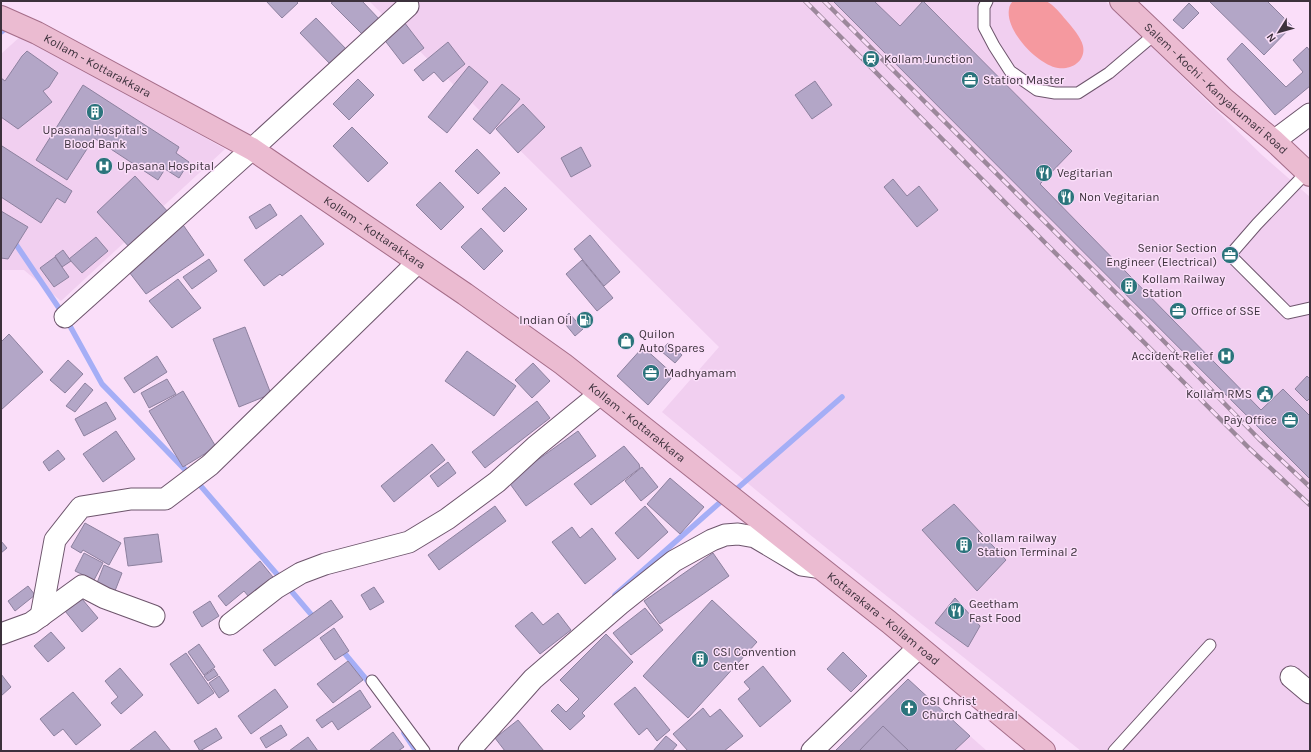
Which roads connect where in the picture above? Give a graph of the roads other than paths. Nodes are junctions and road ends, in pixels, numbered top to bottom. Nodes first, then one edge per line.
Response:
1 (987, 1) edge
2 (1122, 1) edge
3 (408, 6) dead end
4 (1, 17) edge
5 (1154, 34) junction
6 (1310, 114) edge
7 (1274, 141) junction
8 (252, 149) junction
9 (1309, 174) edge
10 (418, 262) junction
11 (1310, 308) edge
12 (65, 317) dead end
13 (600, 394) junction
14 (728, 496) joint
15 (818, 567) junction
16 (41, 616) junction
17 (154, 616) dead end
18 (230, 624) dead end
19 (1, 634) edge
20 (1210, 645) dead end
21 (919, 647) junction
22 (1291, 677) dead end
23 (372, 681) dead end
24 (1310, 693) edge
25 (424, 751) edge
26 (469, 751) edge
27 (812, 751) edge
28 (1044, 751) edge
29 (1114, 751) edge

1 - 5 lane
2 - 5 main road, Salem - Kochi - Kanyakumari Road
3 - 8 street
4 - 8 main road, Kollam - Kottarakkara
5 - 7 main road, Salem - Kochi - Kanyakumari Road
6 - 7 street
7 - 9 main road, Salem - Kochi - Kanyakumari Road
8 - 10 main road, Kollam - Kottarakkara
8 - 12 street
9 - 11 lane
10 - 13 main road, Kollam - Kottarakkara
10 - 16 street
13 - 14 main road, Kollam - Kottarakkara
13 - 18 street
14 - 15 main road, Kottarakara - Kollam road
15 - 21 main road, Kottarakara - Kollam road
15 - 26 street
16 - 17 street
16 - 19 street
20 - 29 lane
21 - 27 street
21 - 28 main road, Kottarakara - Kollam road
22 - 24 street
23 - 25 lane

